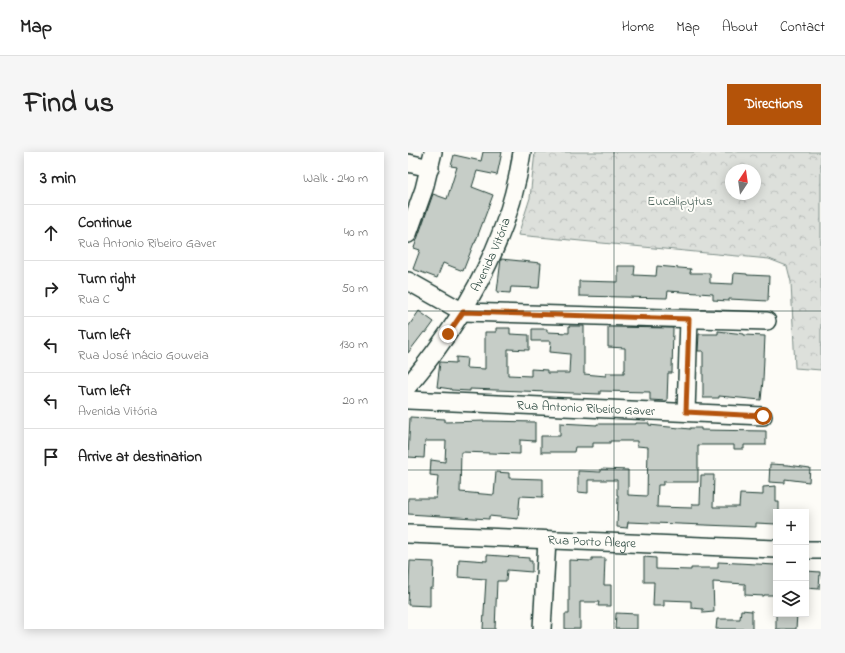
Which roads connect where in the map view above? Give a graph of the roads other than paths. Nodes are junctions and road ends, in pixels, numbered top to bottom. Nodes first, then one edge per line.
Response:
1 (522, 152) edge
2 (431, 160) edge
3 (408, 163) edge
4 (408, 234) edge
5 (408, 281) edge
6 (463, 312) junction
7 (689, 319) junction
8 (767, 321) dead end
9 (408, 386) edge
10 (408, 400) edge
11 (686, 412) junction
12 (763, 416) dead end
13 (408, 534) edge
14 (547, 540) junction
15 (773, 549) edge
16 (809, 550) edge
17 (821, 550) edge
18 (542, 629) edge

1 - 6 street, Avenida Vitória
2 - 3 street
2 - 4 street
5 - 6 street
6 - 7 street
6 - 9 street, Avenida Vitória
7 - 8 street
7 - 11 street
10 - 11 street, Rua Antonio Ribeiro Gaver
11 - 12 street, Rua Antonio Ribeiro Gaver
13 - 14 street, Rua Porto Alegre
14 - 15 street, Rua Porto Alegre
14 - 18 street
16 - 17 street

